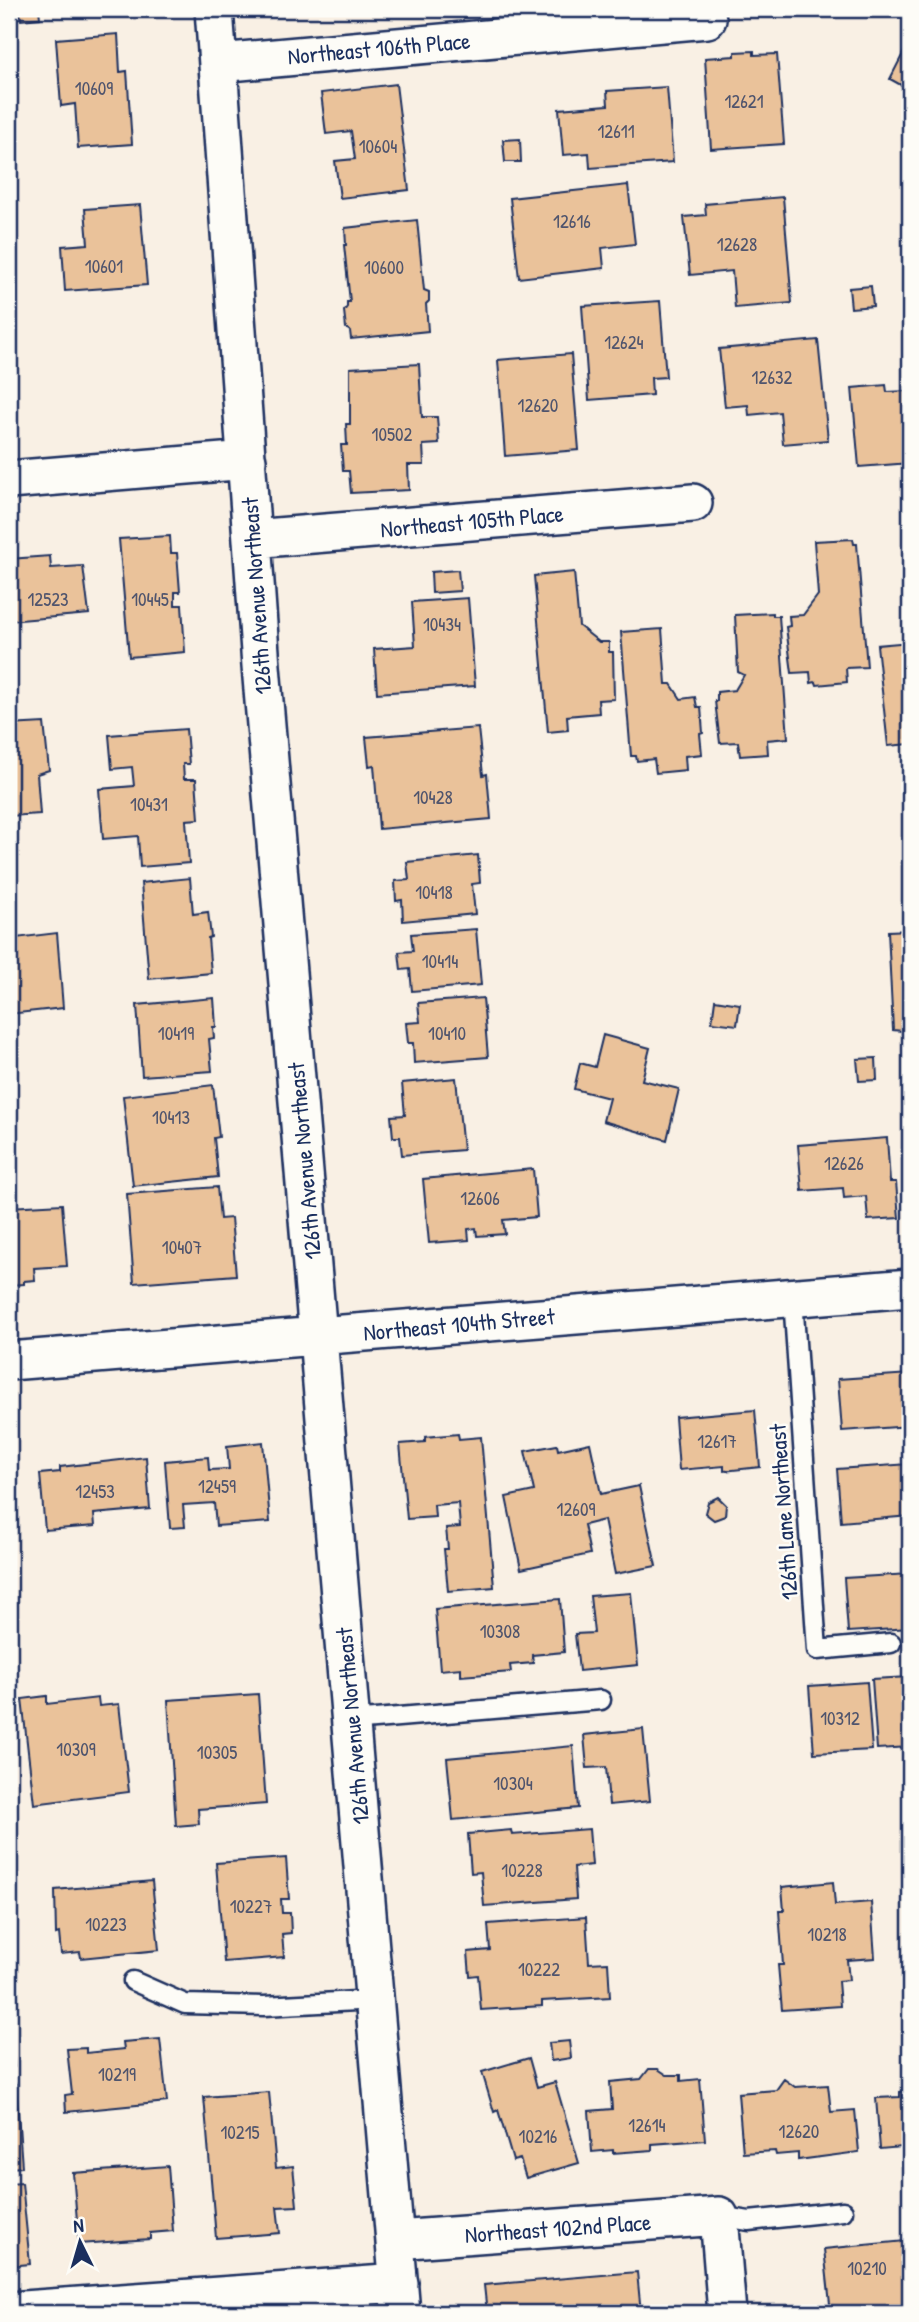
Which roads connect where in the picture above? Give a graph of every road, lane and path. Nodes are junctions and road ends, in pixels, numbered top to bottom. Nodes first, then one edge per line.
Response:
1 (214, 9) edge
2 (603, 18) edge
3 (707, 19) dead end
4 (219, 63) junction
5 (247, 460) junction
6 (9, 481) edge
7 (693, 503) dead end
8 (251, 539) junction
9 (910, 1288) edge
10 (793, 1298) junction
11 (319, 1335) junction
12 (9, 1361) edge
13 (891, 1643) dead end
14 (601, 1700) dead end
15 (351, 1721) junction
16 (133, 1981) dead end
17 (375, 2000) junction
18 (843, 2211) dead end
19 (719, 2216) junction
20 (396, 2240) junction
21 (400, 2298) edge
22 (9, 2311) edge
23 (727, 2313) edge

1 - 4 street, 126th Avenue Northeast
2 - 3 street, Northeast 106th Place
2 - 4 street, Northeast 106th Place
4 - 5 street, 126th Avenue Northeast
5 - 6 street
5 - 8 street, 126th Avenue Northeast
7 - 8 street, Northeast 105th Place
8 - 11 street, 126th Avenue Northeast
9 - 10 street, Northeast 104th Street
10 - 11 street, Northeast 104th Street
10 - 13 lane, 126th Lane Northeast
11 - 12 street, Northeast 104th Street
11 - 15 street, 126th Avenue Northeast
14 - 15 lane
15 - 17 street, 126th Avenue Northeast
16 - 17 lane
17 - 20 street, 126th Avenue Northeast
18 - 19 lane
19 - 20 street, Northeast 102nd Place
19 - 23 street
20 - 21 street, 126th Avenue Northeast
21 - 22 street

